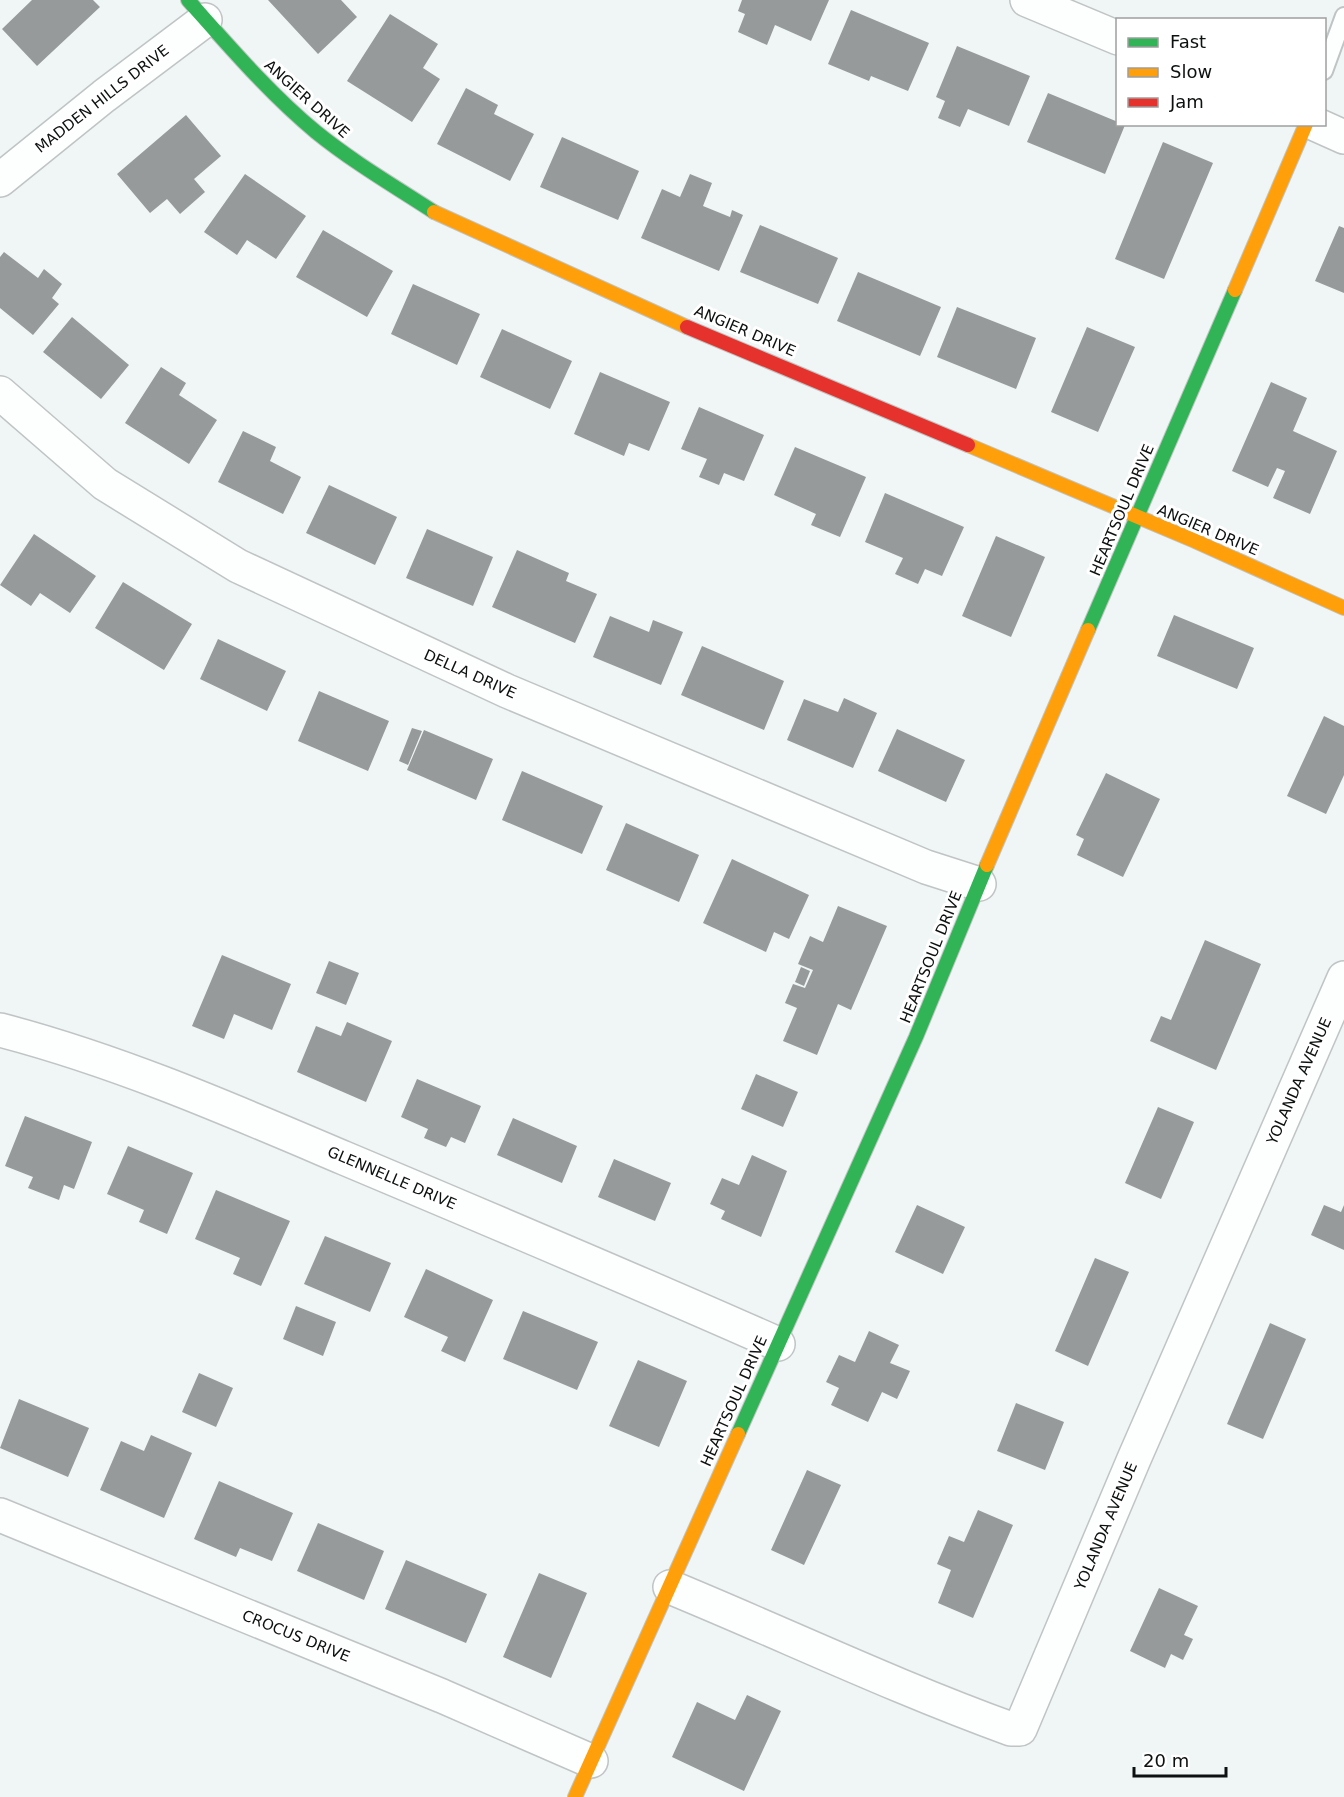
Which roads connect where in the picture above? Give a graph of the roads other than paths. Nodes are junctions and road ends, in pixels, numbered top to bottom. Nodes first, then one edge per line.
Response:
1 (1027, 0) edge
2 (197, 10) edge
3 (1344, 16) edge
4 (1116, 37) edge
5 (1326, 66) edge
6 (1305, 126) edge
7 (1319, 126) edge
8 (1344, 137) edge
9 (0, 180) edge
10 (0, 393) edge
11 (1137, 518) junction
12 (1344, 608) edge
13 (979, 884) junction
14 (1344, 978) edge
15 (0, 1030) edge
16 (778, 1344) junction
17 (0, 1515) edge
18 (670, 1587) junction
19 (591, 1761) junction
20 (575, 1797) edge

1 - 4 street
2 - 9 street, MADDEN HILLS DRIVE
2 - 11 street, ANGIER DRIVE
3 - 5 lane
6 - 11 street, HEARTSOUL DRIVE
7 - 8 street
10 - 13 street, DELLA DRIVE
11 - 12 street, ANGIER DRIVE
11 - 13 street, HEARTSOUL DRIVE
13 - 16 street, HEARTSOUL DRIVE
14 - 18 street, YOLANDA AVENUE
15 - 16 street, GLENNELLE DRIVE
16 - 18 street, HEARTSOUL DRIVE
17 - 19 street, CROCUS DRIVE
18 - 19 street, HEARTSOUL DRIVE
19 - 20 street, HEARTSOUL DRIVE

